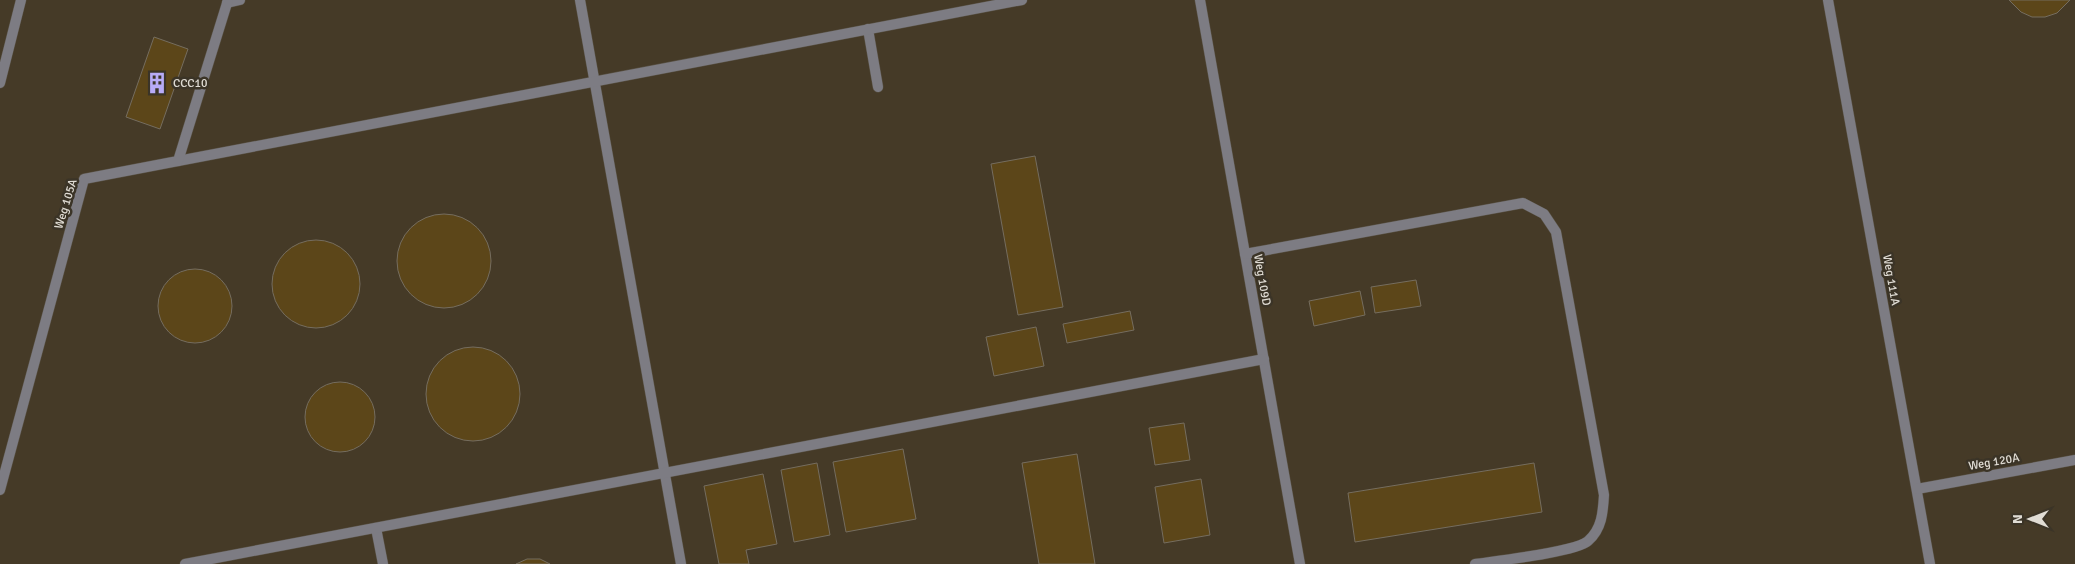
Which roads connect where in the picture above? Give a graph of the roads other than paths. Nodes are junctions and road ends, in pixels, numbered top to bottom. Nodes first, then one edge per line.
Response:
1 (21, 0) edge
2 (240, 0) edge
3 (580, 0) edge
4 (1022, 0) edge
5 (1200, 0) edge
6 (1828, 0) edge
7 (227, 1) edge
8 (1010, 1) edge
9 (868, 30) junction
10 (595, 81) junction
11 (0, 83) edge
12 (878, 87) dead end
13 (178, 161) junction
14 (1245, 254) junction
15 (1264, 359) junction
16 (2075, 460) edge
17 (665, 473) junction
18 (1917, 488) junction
19 (0, 490) edge
20 (376, 528) junction
21 (185, 564) edge
22 (383, 564) edge
23 (681, 564) edge
24 (1300, 564) edge
25 (1475, 564) edge
26 (1930, 564) edge

1 - 11 lane
2 - 7 lane
3 - 10 lane
4 - 8 lane
5 - 14 lane, Weg 109D
6 - 18 lane, Weg 111A
7 - 13 lane
8 - 9 lane
9 - 10 lane
9 - 12 lane
10 - 13 lane
10 - 17 lane
13 - 19 lane, Weg 105A
14 - 15 lane, Weg 109D
14 - 25 lane
15 - 17 lane
15 - 24 lane, Weg 109D
16 - 18 lane, Weg 120A
17 - 20 lane
17 - 23 lane
18 - 26 lane, Weg 111A
20 - 21 lane
20 - 22 lane

